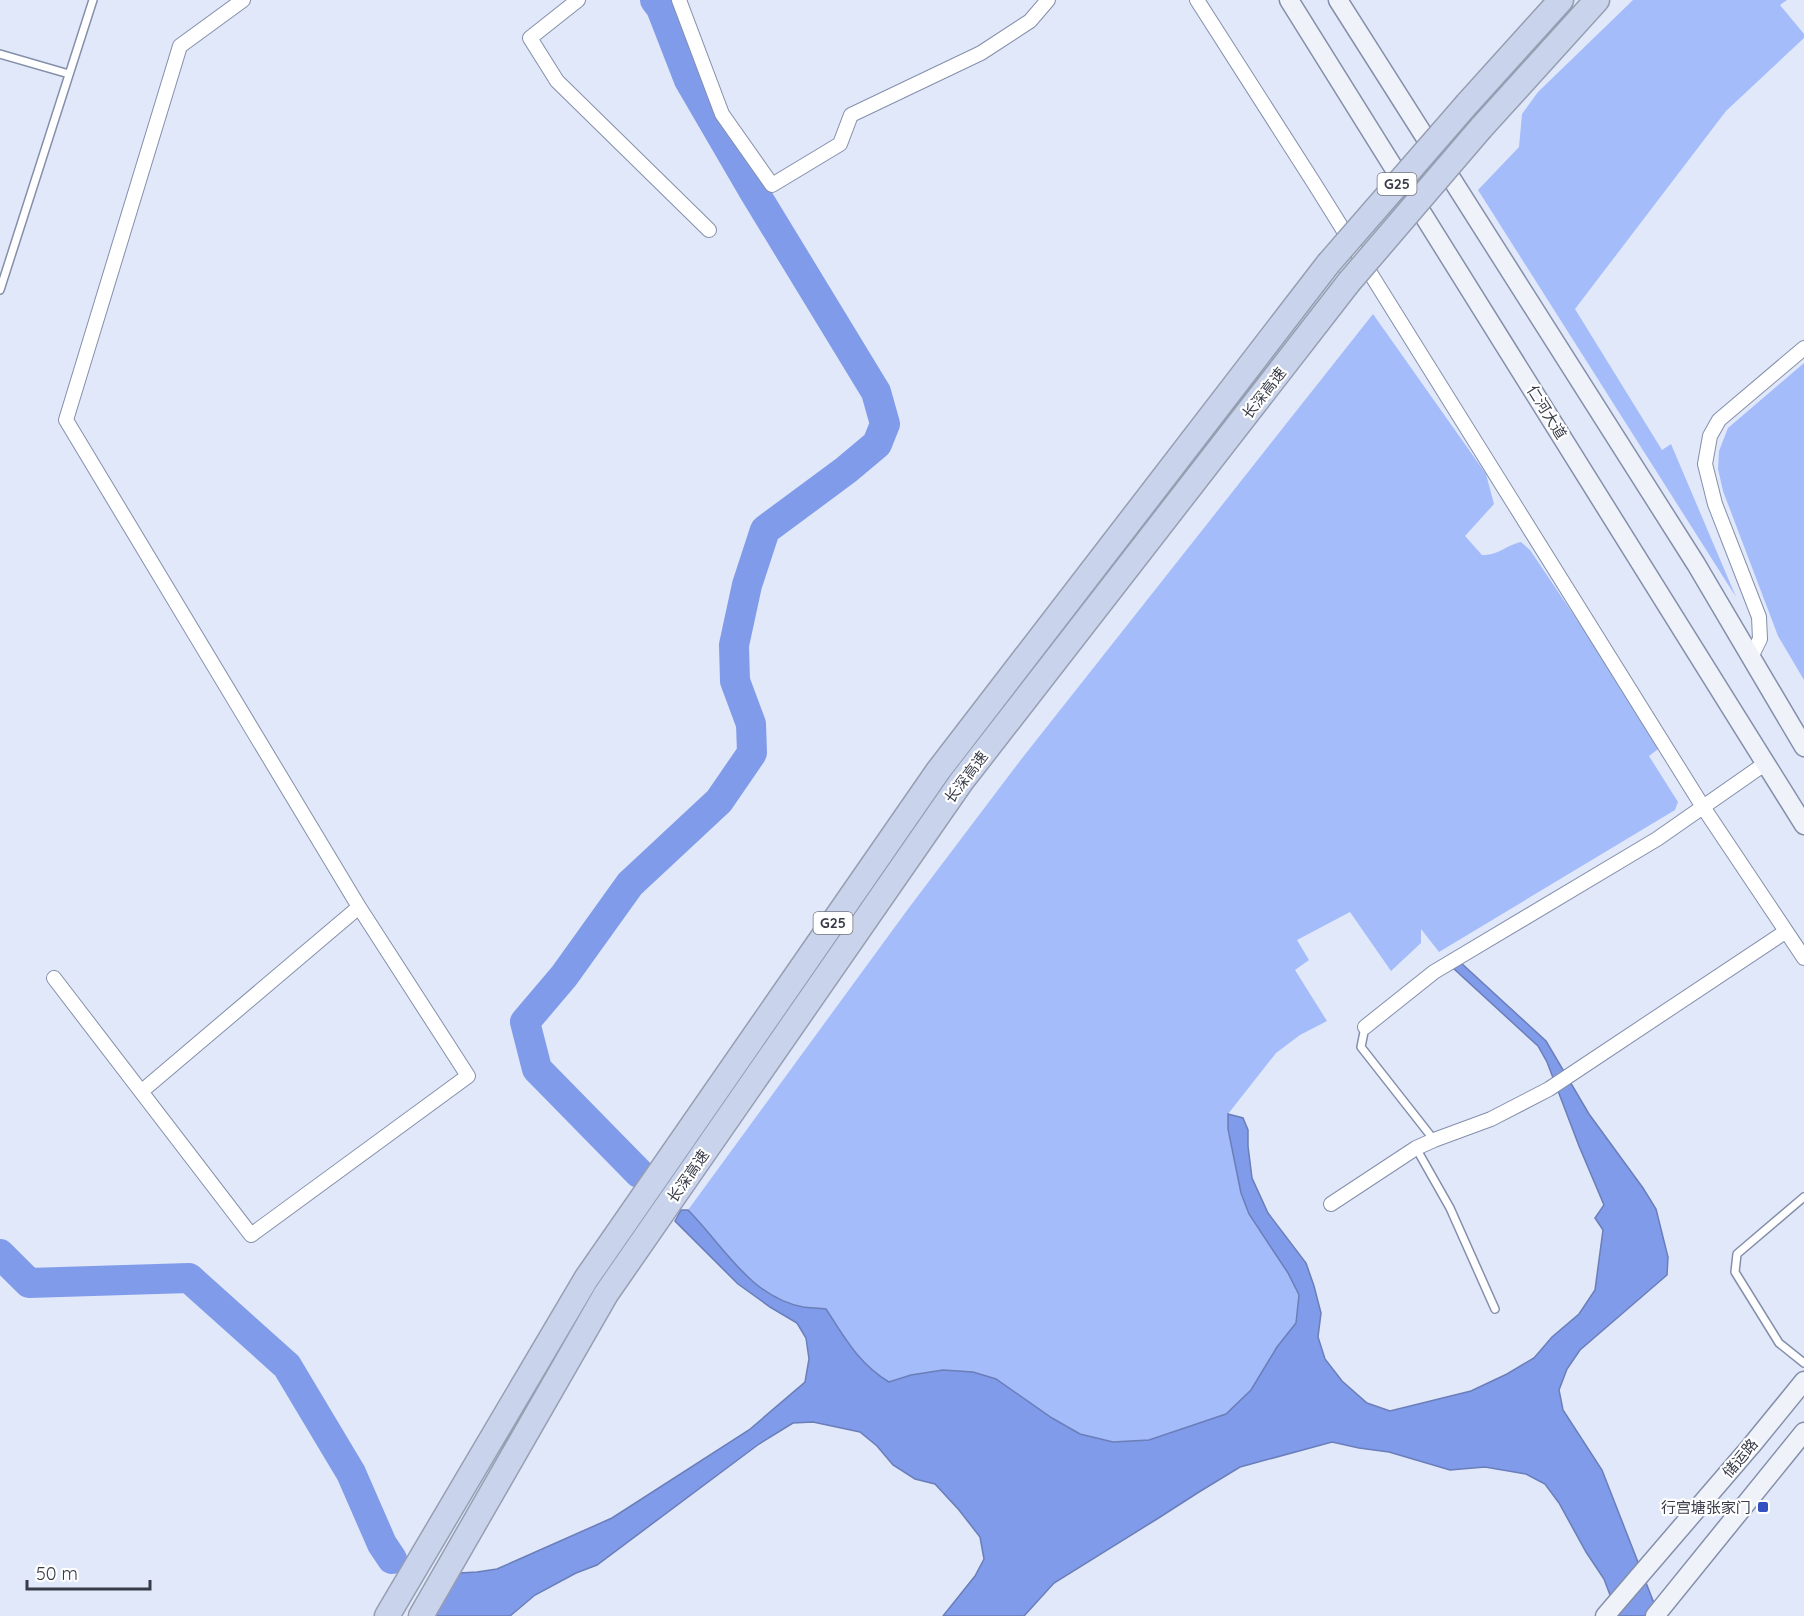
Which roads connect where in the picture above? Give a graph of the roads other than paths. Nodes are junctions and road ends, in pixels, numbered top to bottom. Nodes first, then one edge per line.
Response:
1 (93, 0) edge
2 (243, 0) edge
3 (578, 0) edge
4 (679, 0) edge
5 (1048, 0) edge
6 (1197, 0) edge
7 (1289, 0) edge
8 (1338, 0) edge
9 (1561, 0) edge
10 (1597, 0) edge
11 (0, 54) edge
12 (69, 74) junction
13 (709, 230) dead end
14 (0, 290) edge
15 (1804, 348) edge
16 (1751, 657) junction
17 (1804, 747) edge
18 (1766, 763) junction
19 (1703, 807) junction
20 (1804, 825) edge
21 (359, 907) junction
22 (1785, 932) junction
23 (1804, 958) edge
24 (54, 978) dead end
25 (1365, 1027) joint
26 (142, 1091) junction
27 (1434, 1140) junction
28 (1416, 1148) junction
29 (1804, 1197) edge
30 (1331, 1204) dead end
31 (1495, 1309) dead end
32 (1804, 1364) edge
33 (1804, 1382) edge
34 (1804, 1432) edge
35 (387, 1616) edge
36 (421, 1616) edge
37 (1605, 1616) edge
38 (1655, 1616) edge

1 - 12 lane
2 - 21 street
3 - 13 street
4 - 5 street
6 - 19 street
7 - 18 main road, 仁河大道
8 - 16 main road
9 - 35 highway, 长深高速 / G25, bridge
10 - 36 highway, 长深高速 / G25, bridge
11 - 12 lane
12 - 14 lane
15 - 16 street
16 - 17 main road
18 - 19 street
18 - 20 main road, 仁河大道
19 - 22 street
19 - 25 street
21 - 26 street
21 - 26 street
22 - 23 street
22 - 27 street
24 - 26 street
25 - 27 lane
27 - 28 street
28 - 30 street
28 - 31 lane
29 - 32 lane
33 - 37 main road, 储运路
34 - 38 main road

